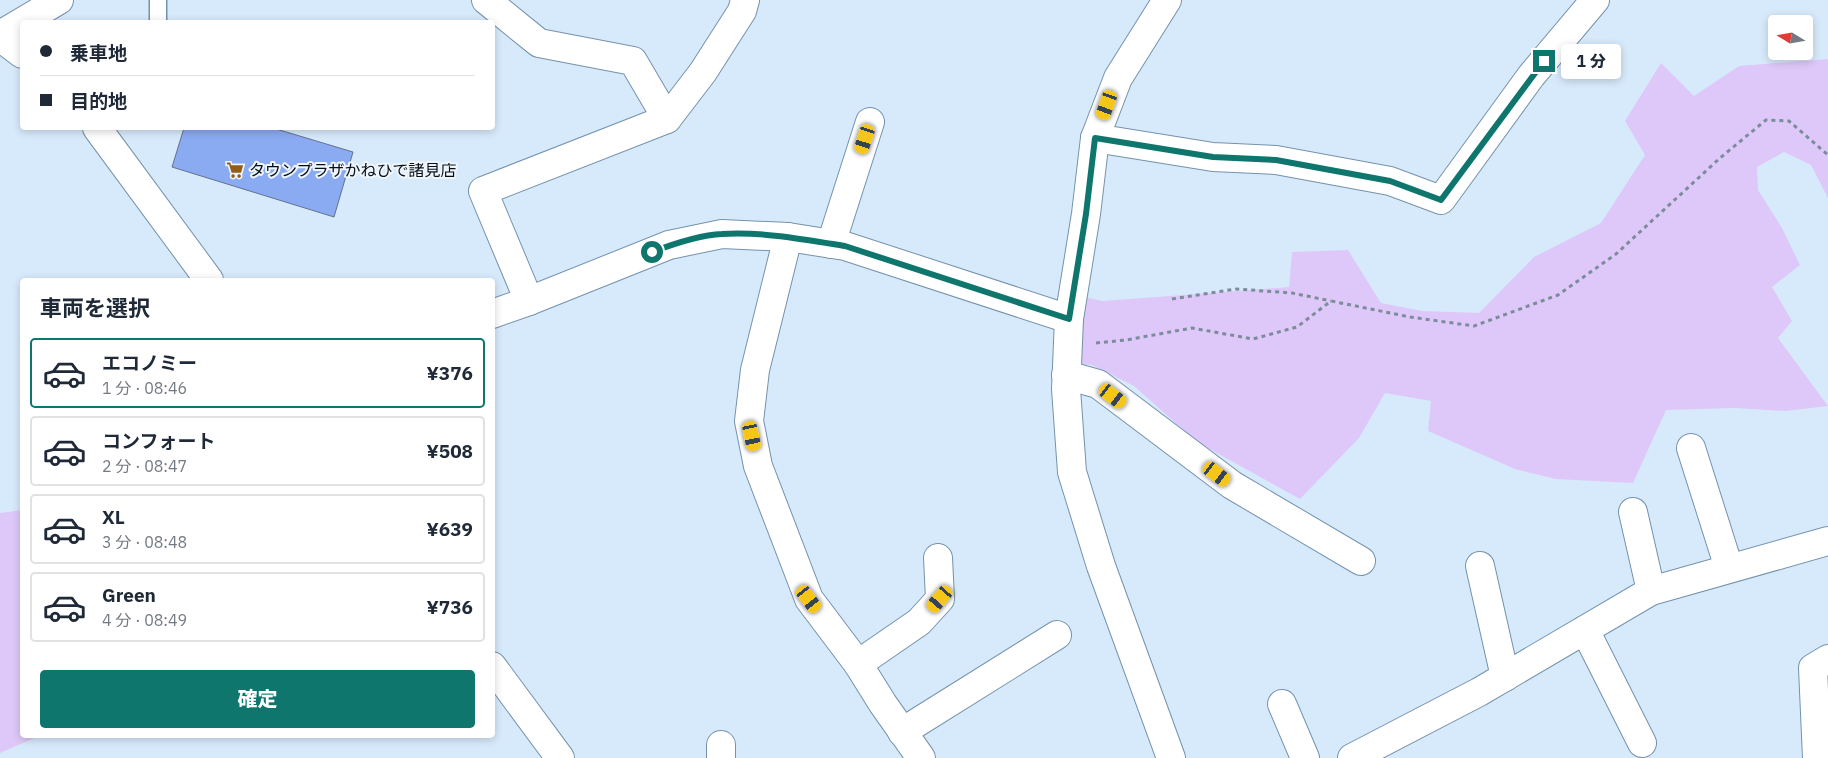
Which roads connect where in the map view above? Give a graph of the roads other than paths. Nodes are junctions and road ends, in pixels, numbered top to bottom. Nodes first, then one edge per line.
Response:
1 (59, 0) edge
2 (158, 0) edge
3 (486, 0) edge
4 (745, 0) edge
5 (1167, 0) edge
6 (1595, 0) edge
7 (26, 20) edge
8 (158, 20) edge
9 (20, 24) edge
10 (0, 36) edge
11 (20, 52) edge
12 (667, 119) junction
13 (870, 122) dead end
14 (98, 130) edge
15 (1095, 138) junction
16 (788, 237) junction
17 (831, 244) junction
18 (208, 278) edge
19 (529, 301) junction
20 (495, 313) edge
21 (1069, 319) junction
22 (1066, 375) junction
23 (1691, 448) dead end
24 (1633, 512) dead end
25 (1828, 541) edge
26 (938, 558) dead end
27 (1361, 561) dead end
28 (1480, 566) dead end
29 (1729, 568) junction
30 (1651, 591) junction
31 (1585, 630) junction
32 (1058, 635) dead end
33 (1828, 659) edge
34 (858, 664) junction
35 (495, 670) edge
36 (1504, 677) junction
37 (1282, 704) dead end
38 (902, 732) junction
39 (1642, 743) dead end
40 (560, 758) edge
41 (921, 758) edge
42 (1171, 758) edge
43 (1305, 758) edge
44 (1352, 758) edge
45 (1817, 758) edge

1 - 7 street
2 - 8 lane
3 - 12 street
4 - 12 street
5 - 15 street
6 - 15 street
9 - 10 street
10 - 11 street
12 - 19 street
13 - 17 street
14 - 18 street
15 - 21 street
16 - 17 street
16 - 19 street
16 - 34 street
17 - 21 street
19 - 20 street
21 - 22 street
22 - 27 street
22 - 42 street
23 - 29 street
24 - 30 street
25 - 29 street
26 - 34 street
28 - 36 street
29 - 30 street
30 - 31 street
31 - 36 street
31 - 39 street
32 - 38 street
33 - 45 street
34 - 38 street
35 - 40 street
36 - 44 street
37 - 43 street
38 - 41 street

